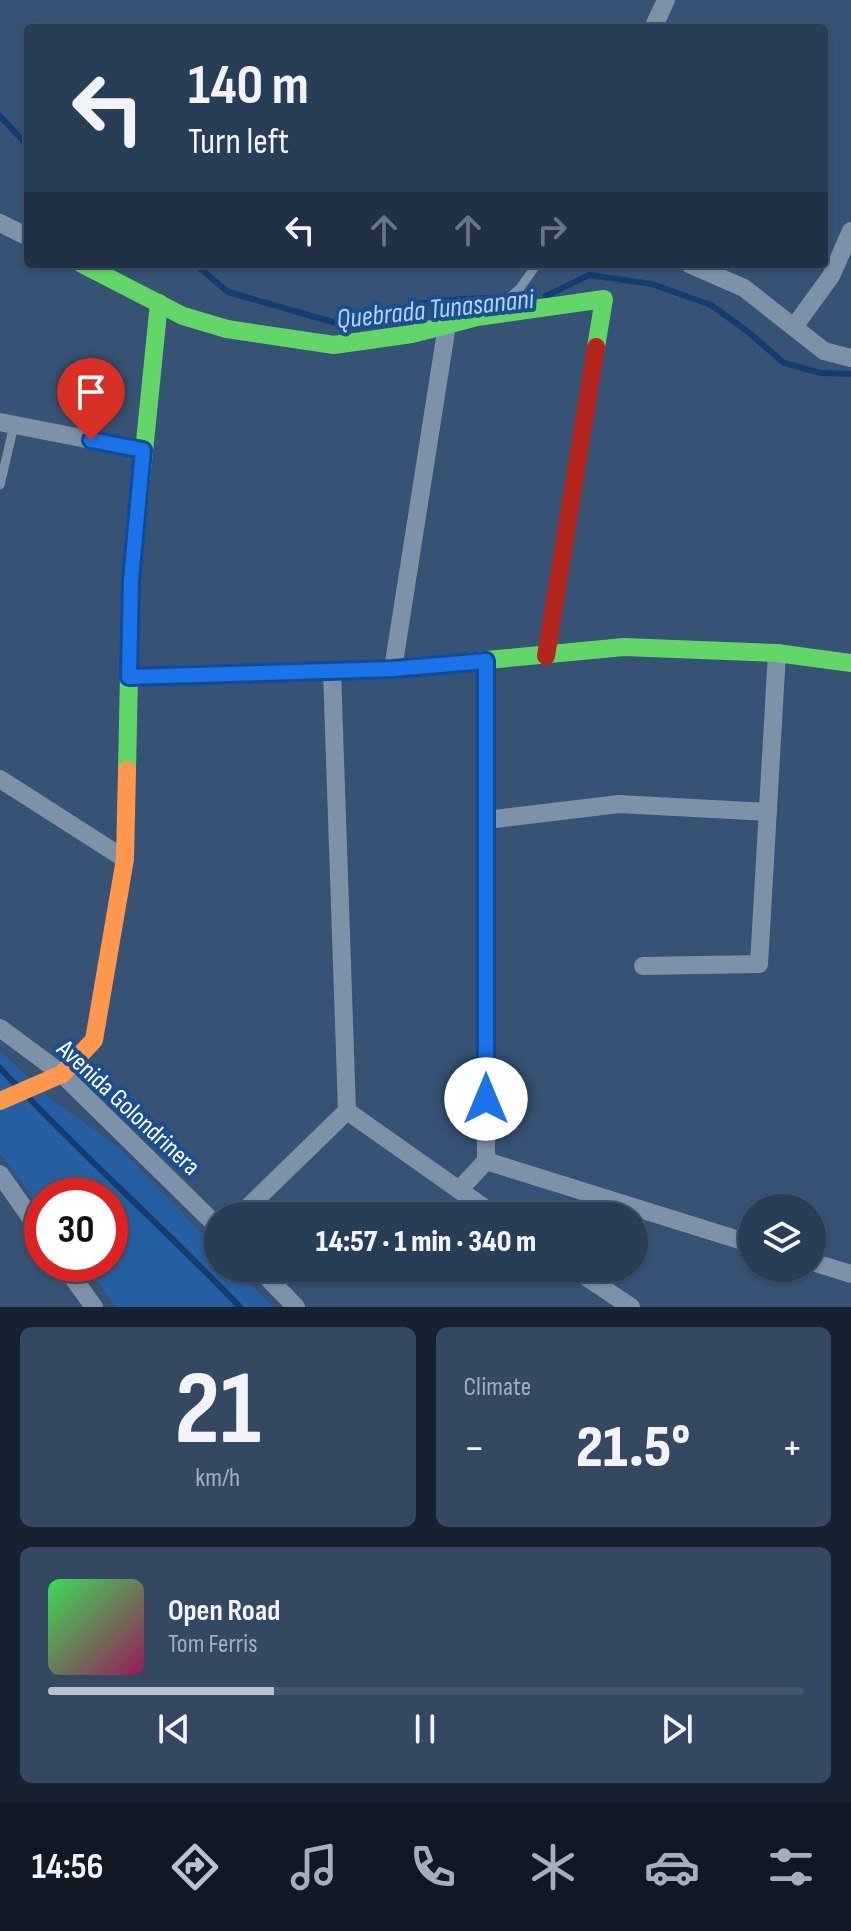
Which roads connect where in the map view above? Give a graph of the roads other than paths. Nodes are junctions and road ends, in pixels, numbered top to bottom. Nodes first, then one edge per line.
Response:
1 (666, 0) edge
2 (655, 24) edge
3 (0, 223) edge
4 (851, 231) edge
5 (24, 235) edge
6 (90, 268) edge
7 (534, 268) edge
8 (698, 268) edge
9 (159, 303) junction
10 (477, 317) junction
11 (447, 325) junction
12 (794, 327) junction
13 (851, 358) edge
14 (7, 423) edge
15 (143, 450) junction
16 (0, 485) edge
17 (777, 653) junction
18 (546, 656) junction
19 (486, 661) junction
20 (851, 663) edge
21 (393, 669) junction
22 (332, 671) junction
23 (129, 677) junction
24 (0, 779) edge
25 (768, 812) junction
26 (486, 820) junction
27 (125, 859) junction
28 (643, 966) dead end
29 (0, 1028) edge
30 (62, 1074) junction
31 (15, 1095) edge
32 (347, 1111) junction
33 (486, 1161) junction
34 (0, 1174) edge
35 (459, 1190) junction
36 (253, 1202) edge
37 (476, 1202) edge
38 (24, 1208) edge
39 (204, 1213) edge
40 (738, 1240) edge
41 (826, 1266) edge
42 (851, 1274) edge
43 (76, 1282) edge
44 (272, 1282) edge
45 (594, 1282) edge
46 (94, 1307) edge
47 (296, 1307) edge
48 (631, 1307) edge

1 - 2 street
3 - 5 street
4 - 12 street
6 - 9 street
7 - 10 lane
8 - 12 street
9 - 11 street
9 - 15 street
10 - 11 street
10 - 18 street
11 - 21 street
12 - 13 street
14 - 15 street
14 - 16 lane
15 - 23 street
17 - 18 street
17 - 20 street
17 - 25 street
18 - 19 street
19 - 21 street
19 - 26 street
21 - 22 street
22 - 23 street
22 - 32 street
23 - 27 street
24 - 27 street
25 - 26 street
25 - 28 street
26 - 33 street
27 - 30 street
29 - 30 street, Avenida Golondrinera
30 - 31 street
30 - 39 street, Avenida Golondrinera
32 - 35 street
32 - 36 street
33 - 35 street
33 - 40 street
34 - 38 street
35 - 37 street
41 - 42 street
43 - 46 street
44 - 47 street
45 - 48 street

